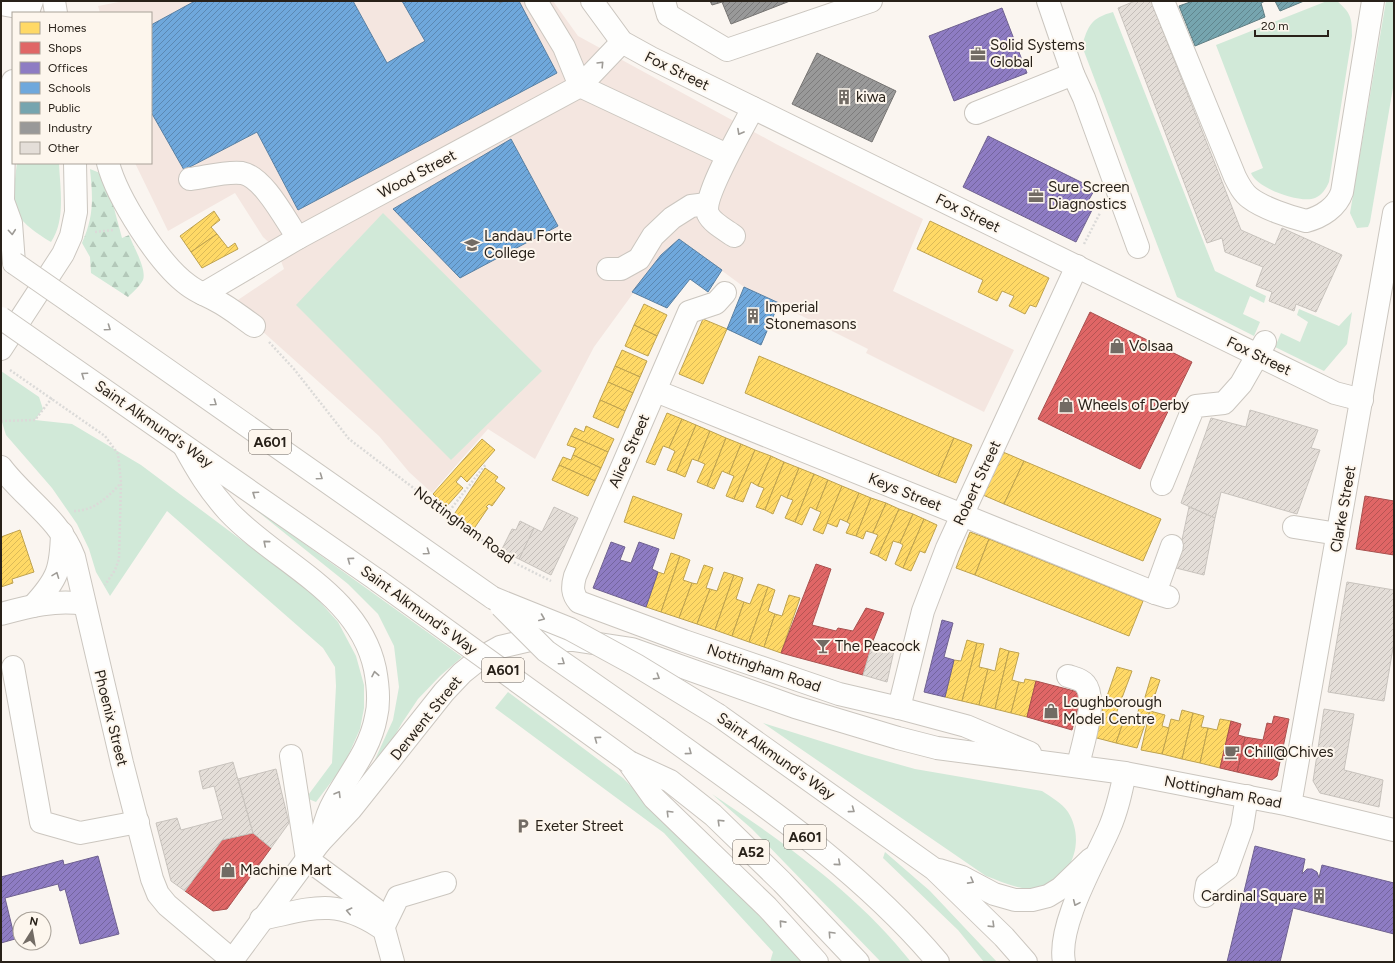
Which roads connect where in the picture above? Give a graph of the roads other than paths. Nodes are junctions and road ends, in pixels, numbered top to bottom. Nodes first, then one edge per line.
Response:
1 (54, 1) edge
2 (536, 1) edge
3 (592, 1) edge
4 (664, 1) edge
5 (871, 1) edge
6 (1048, 1) edge
7 (1163, 1) edge
8 (1373, 1) edge
9 (1, 4) edge
10 (30, 8) edge
11 (56, 12) edge
12 (622, 42) junction
13 (1073, 74) junction
14 (12, 86) edge
15 (580, 86) junction
16 (753, 108) junction
17 (976, 113) dead end
18 (4, 128) edge
19 (727, 155) junction
20 (74, 164) edge
21 (108, 164) edge
22 (190, 179) dead end
23 (707, 204) junction
24 (1394, 213) edge
25 (734, 236) dead end
26 (298, 238) junction
27 (1138, 247) dead end
28 (8, 258) edge
29 (1077, 266) junction
30 (608, 269) dead end
31 (1387, 287) edge
32 (725, 293) dead end
33 (203, 294) junction
34 (1, 318) edge
35 (254, 326) road end
36 (1261, 348) junction
37 (4, 358) edge
38 (656, 391) junction
39 (1362, 400) junction
40 (184, 446) junction
41 (1, 467) edge
42 (1162, 484) dead end
43 (962, 516) junction
44 (1294, 527) dead end
45 (62, 532) junction
46 (1338, 534) junction
47 (1172, 546) dead end
48 (572, 591) joint
49 (493, 598) junction
50 (84, 604) junction
51 (33, 606) junction
52 (1, 614) edge
53 (13, 667) dead end
54 (1068, 676) dead end
55 (726, 683) joint
56 (899, 708) junction
57 (291, 756) dead end
58 (628, 762) junction
59 (1050, 762) junction
60 (1078, 765) junction
61 (1125, 773) junction
62 (1247, 796) junction
63 (1290, 805) junction
64 (138, 822) junction
65 (1394, 830) edge
66 (313, 851) junction
67 (1097, 854) junction
68 (934, 869) junction
69 (445, 883) dead end
70 (1205, 896) dead end
71 (261, 919) junction
72 (383, 928) junction
73 (232, 961) edge
74 (393, 962) edge
75 (817, 962) edge
76 (858, 962) edge
77 (938, 962) edge
78 (1026, 962) edge
79 (1064, 962) edge

1 - 11 street
2 - 15 street
3 - 12 street, Fox Street
4 - 5 street
6 - 13 street
7 - 8 street
9 - 10 street
15 -> 12 street, Wood Street
12 - 16 street, Fox Street
13 - 17 street
13 - 27 street
14 - 18 street
15 - 19 street
15 - 26 street, Wood Street
16 -> 19 street
16 - 29 street, Fox Street
18 -> 28 street
19 - 23 street
20 - 37 street
21 - 33 street
22 - 26 street
23 - 25 street
23 - 30 street
24 - 31 street, Clarke Street
26 - 33 street, Wood Street
28 -> 49 street, Saint Alkmund's Way / A601, bridge
29 - 36 street, Fox Street
29 - 43 street, Robert Street
31 - 39 street, Clarke Street
32 - 38 street, Alice Street
33 - 35 street
40 -> 34 street, Saint Alkmund's Way / A601, bridge
36 - 39 street, Fox Street
36 - 42 street
38 - 43 street, Keys Street
38 - 48 street, Alice Street
39 - 46 street, Clarke Street
58 -> 40 street, Saint Alkmund's Way / A601, bridge
66 -> 40 street
41 - 45 street, Phoenix Street
43 - 47 street, Keys Street
43 - 56 street, Robert Street
44 - 46 street
45 - 50 street, Phoenix Street
51 -> 45 street
46 - 63 street, Clarke Street
48 - 56 street, Nottingham Road
49 -> 68 street, Saint Alkmund's Way, bridge
49 -> 77 street, Saint Alkmund's Way / A601, bridge
50 - 51 street
50 - 64 street, Phoenix Street
51 - 52 street
53 - 64 street
54 - 60 street
55 - 59 street, Nottingham Road
55 - 66 street, Derwent Street
56 - 59 street, Nottingham Road
57 - 66 street
75 -> 58 street, Saint Alkmund's Way / A601
76 -> 58 street, A52
59 - 60 street, Nottingham Road
60 - 61 street, Nottingham Road
61 - 62 street, Nottingham Road
61 - 67 street
62 - 63 street, Nottingham Road
62 - 70 street
63 - 65 street, Nottingham Road
64 - 73 street, Phoenix Street
66 - 71 street, Derwent Street
66 - 72 street
68 -> 67 street
67 -> 79 street
68 -> 78 street, Saint Alkmund's Way
69 - 72 street
72 -> 71 street
71 - 73 street, Derwent Street
72 - 74 street

